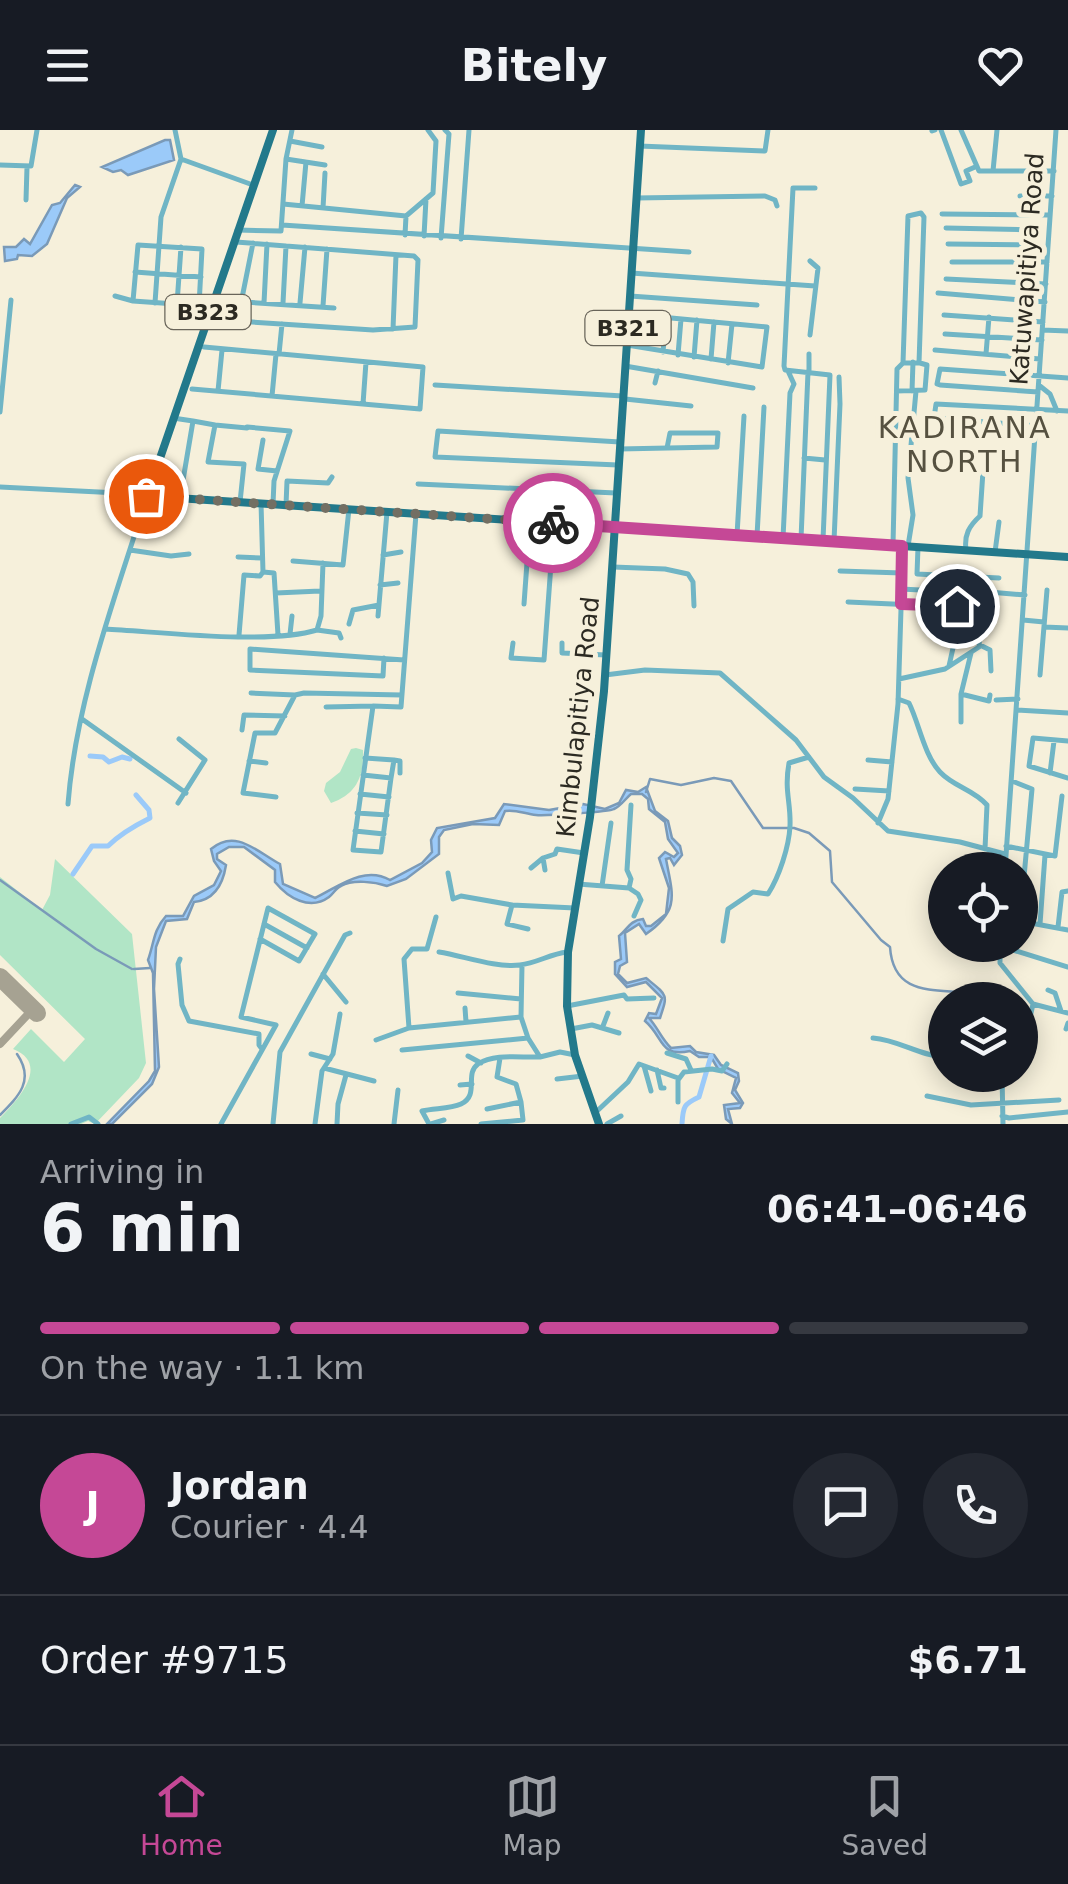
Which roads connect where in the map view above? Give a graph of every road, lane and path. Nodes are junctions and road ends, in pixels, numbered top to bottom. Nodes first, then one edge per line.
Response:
1 (37, 130) edge
2 (175, 130) edge
3 (272, 130) edge
4 (292, 130) edge
5 (428, 130) edge
6 (445, 130) edge
7 (469, 130) edge
8 (640, 130) edge
9 (768, 130) edge
10 (936, 130) edge
11 (961, 130) edge
12 (996, 130) edge
13 (1056, 130) edge
14 (290, 141) junction
15 (640, 146) junction
16 (322, 147) dead end
17 (182, 158) junction
18 (286, 158) junction
19 (306, 162) junction
20 (0, 165) edge
21 (26, 167) junction
22 (975, 168) junction
23 (993, 171) junction
24 (1054, 171) junction
25 (254, 186) junction
26 (815, 188) dead end
27 (1020, 196) dead end
28 (1052, 196) junction
29 (636, 198) junction
30 (426, 199) junction
31 (26, 200) dead end
32 (284, 204) junction
33 (302, 206) junction
34 (776, 206) dead end
35 (323, 208) junction
36 (942, 214) dead end
37 (1050, 215) junction
38 (406, 216) junction
39 (282, 225) junction
40 (946, 228) dead end
41 (236, 230) junction
42 (405, 235) junction
43 (424, 236) junction
44 (1036, 237) junction
45 (441, 238) junction
46 (1049, 238) junction
47 (461, 239) junction
48 (233, 242) junction
49 (252, 243) junction
50 (267, 244) junction
51 (948, 244) dead end
52 (159, 246) junction
53 (286, 246) junction
54 (305, 246) junction
55 (181, 247) junction
56 (633, 247) junction
57 (327, 249) junction
58 (689, 252) dead end
59 (396, 255) junction
60 (810, 261) dead end
61 (952, 262) dead end
62 (1047, 262) junction
63 (136, 272) junction
64 (631, 272) junction
65 (157, 274) junction
66 (179, 276) junction
67 (906, 276) junction
68 (201, 277) junction
69 (922, 277) junction
70 (946, 279) dead end
71 (788, 283) junction
72 (1046, 284) junction
73 (815, 286) junction
74 (938, 294) dead end
75 (114, 296) dead end
76 (630, 296) junction
77 (11, 300) dead end
78 (133, 301) junction
79 (1045, 302) junction
80 (156, 303) junction
81 (283, 303) junction
82 (177, 304) junction
83 (205, 304) junction
84 (240, 304) junction
85 (264, 304) junction
86 (300, 305) junction
87 (757, 305) dead end
88 (906, 305) junction
89 (921, 306) junction
90 (323, 307) junction
91 (334, 308) dead end
92 (628, 314) junction
93 (944, 314) dead end
94 (650, 316) junction
95 (666, 318) junction
96 (989, 318) junction
97 (205, 319) junction
98 (681, 319) junction
99 (696, 320) junction
100 (714, 322) junction
101 (1043, 322) junction
102 (282, 324) junction
103 (732, 324) junction
104 (393, 329) junction
105 (1042, 330) junction
106 (1068, 331) edge
107 (945, 334) dead end
108 (810, 335) dead end
109 (988, 336) junction
110 (1042, 340) junction
111 (627, 346) junction
112 (204, 348) dead end
113 (646, 349) junction
114 (222, 350) junction
115 (935, 350) dead end
116 (663, 352) junction
117 (278, 354) junction
118 (678, 354) junction
119 (810, 354) dead end
120 (986, 354) junction
121 (694, 358) junction
122 (1040, 359) junction
123 (711, 360) junction
124 (366, 362) junction
125 (904, 362) junction
126 (916, 362) junction
127 (728, 363) junction
128 (625, 366) junction
129 (788, 370) junction
130 (658, 372) junction
131 (808, 372) junction
132 (983, 373) junction
133 (838, 376) dead end
134 (1040, 376) junction
135 (1068, 378) edge
136 (655, 383) dead end
137 (436, 385) dead end
138 (753, 388) dead end
139 (981, 388) junction
140 (192, 389) dead end
141 (1039, 389) junction
142 (897, 391) junction
143 (914, 391) junction
144 (218, 392) junction
145 (272, 396) junction
146 (623, 398) junction
147 (362, 404) junction
148 (692, 406) dead end
149 (974, 406) junction
150 (764, 407) dead end
151 (1038, 411) junction
152 (1057, 411) junction
153 (1068, 411) edge
154 (0, 412) edge
155 (744, 416) dead end
156 (173, 418) junction
157 (193, 421) junction
158 (972, 421) junction
159 (215, 425) junction
160 (234, 426) junction
161 (1036, 426) junction
162 (247, 428) dead end
163 (263, 440) dead end
164 (620, 446) junction
165 (667, 448) junction
166 (804, 458) junction
167 (826, 460) junction
168 (244, 464) junction
169 (618, 466) junction
170 (258, 469) junction
171 (277, 471) junction
172 (983, 471) dead end
173 (332, 477) dead end
174 (418, 484) dead end
175 (0, 487) edge
176 (616, 493) junction
177 (142, 495) junction
178 (180, 498) junction
179 (240, 502) junction
180 (260, 504) junction
181 (273, 504) junction
182 (286, 505) junction
183 (349, 509) junction
184 (387, 512) junction
185 (416, 514) junction
186 (530, 521) junction
187 (999, 522) dead end
188 (554, 523) junction
189 (614, 527) junction
190 (737, 535) junction
191 (757, 536) junction
192 (783, 538) junction
193 (801, 539) junction
194 (823, 541) junction
195 (834, 541) junction
196 (906, 546) junction
197 (130, 550) junction
198 (966, 550) junction
199 (401, 552) dead end
200 (995, 552) junction
201 (189, 554) dead end
202 (1028, 554) junction
203 (383, 555) junction
204 (238, 557) dead end
205 (1068, 557) edge
206 (262, 558) junction
207 (292, 562) dead end
208 (323, 563) junction
209 (612, 567) junction
210 (840, 571) dead end
211 (263, 572) junction
212 (902, 573) junction
213 (999, 578) dead end
214 (398, 584) dead end
215 (380, 585) junction
216 (902, 590) junction
217 (1047, 590) dead end
218 (320, 591) junction
219 (276, 592) junction
220 (1025, 594) junction
221 (848, 602) dead end
222 (524, 604) dead end
223 (901, 604) junction
224 (379, 606) junction
225 (694, 606) dead end
226 (957, 606) junction
227 (292, 616) dead end
228 (378, 616) dead end
229 (1024, 620) junction
230 (349, 624) dead end
231 (1044, 624) junction
232 (1068, 628) edge
233 (106, 629) junction
234 (318, 630) junction
235 (290, 634) junction
236 (239, 635) junction
237 (278, 635) junction
238 (341, 638) dead end
239 (513, 643) dead end
240 (562, 643) dead end
241 (980, 645) junction
242 (971, 653) junction
243 (606, 655) junction
244 (384, 658) junction
245 (405, 660) junction
246 (949, 666) junction
247 (991, 671) dead end
248 (605, 675) junction
249 (1040, 675) dead end
250 (899, 679) junction
251 (251, 693) dead end
252 (402, 694) junction
253 (961, 694) junction
254 (295, 696) junction
255 (898, 698) junction
256 (1018, 699) junction
257 (373, 706) junction
258 (326, 707) dead end
259 (1017, 710) junction
260 (1068, 713) edge
261 (285, 716) junction
262 (82, 719) junction
263 (961, 722) dead end
264 (242, 730) dead end
265 (179, 739) dead end
266 (1054, 740) junction
267 (1068, 742) edge
268 (808, 757) junction
269 (365, 758) junction
270 (394, 760) junction
271 (868, 760) dead end
272 (249, 761) junction
273 (892, 762) junction
274 (266, 763) dead end
275 (1050, 773) junction
276 (400, 774) dead end
277 (362, 776) junction
278 (391, 778) junction
279 (1068, 778) edge
280 (1012, 781) junction
281 (855, 790) dead end
282 (889, 790) junction
283 (186, 793) junction
284 (360, 794) junction
285 (389, 796) junction
286 (1062, 796) dead end
287 (276, 798) dead end
288 (178, 803) dead end
289 (68, 804) dead end
290 (631, 805) dead end
291 (358, 812) junction
292 (386, 816) junction
293 (878, 822) junction
294 (611, 823) dead end
295 (355, 831) junction
296 (384, 834) junction
297 (1006, 846) junction
298 (985, 849) junction
299 (1026, 851) junction
300 (998, 852) edge
301 (1006, 852) edge
302 (584, 853) junction
303 (1045, 854) junction
304 (542, 858) junction
305 (531, 868) dead end
306 (545, 870) dead end
307 (448, 873) dead end
308 (578, 884) junction
309 (602, 886) junction
310 (629, 888) junction
311 (1068, 891) edge
312 (512, 906) junction
313 (574, 908) junction
314 (634, 916) dead end
315 (436, 917) dead end
316 (264, 924) junction
317 (1040, 924) joint
318 (1058, 928) junction
319 (528, 929) dead end
320 (1068, 930) edge
321 (350, 933) dead end
322 (260, 940) junction
323 (723, 941) dead end
324 (307, 948) junction
325 (439, 952) dead end
326 (568, 952) junction
327 (1038, 957) edge
328 (180, 959) dead end
329 (1000, 962) edge
330 (522, 965) junction
331 (1068, 967) edge
332 (323, 974) junction
333 (1015, 982) edge
334 (1048, 990) dead end
335 (458, 993) dead end
336 (521, 998) junction
337 (654, 998) dead end
338 (346, 1002) dead end
339 (1038, 1005) edge
340 (568, 1006) junction
341 (466, 1011) dead end
342 (1065, 1012) edge
343 (608, 1013) dead end
344 (340, 1014) dead end
345 (521, 1017) junction
346 (466, 1022) junction
347 (603, 1026) junction
348 (409, 1028) junction
349 (570, 1030) junction
350 (620, 1032) dead end
351 (528, 1038) junction
352 (873, 1038) dead end
353 (376, 1040) dead end
354 (262, 1049) junction
355 (402, 1050) dead end
356 (668, 1053) dead end
357 (311, 1054) dead end
358 (928, 1054) edge
359 (575, 1055) junction
360 (468, 1056) dead end
361 (540, 1057) junction
362 (500, 1058) junction
363 (330, 1059) junction
364 (481, 1063) junction
365 (727, 1064) dead end
366 (644, 1066) junction
367 (324, 1068) junction
368 (658, 1070) junction
369 (690, 1070) junction
370 (346, 1075) junction
371 (583, 1076) junction
372 (678, 1078) junction
373 (557, 1079) dead end
374 (374, 1081) dead end
375 (472, 1084) junction
376 (460, 1085) dead end
377 (664, 1088) dead end
378 (398, 1090) dead end
379 (651, 1091) dead end
380 (1001, 1092) edge
381 (928, 1096) dead end
382 (1059, 1100) dead end
383 (521, 1102) junction
384 (678, 1102) dead end
385 (1001, 1104) junction
386 (487, 1109) dead end
387 (596, 1112) junction
388 (1068, 1113) edge
389 (620, 1116) dead end
390 (1002, 1116) junction
391 (444, 1120) dead end
392 (524, 1122) edge
393 (71, 1124) edge
394 (98, 1124) edge
395 (221, 1124) edge
396 (273, 1124) edge
397 (315, 1124) edge
398 (337, 1124) edge
399 (394, 1124) edge
400 (430, 1124) edge
401 (481, 1124) edge
402 (599, 1124) edge
403 (607, 1124) edge
404 (1003, 1124) edge

1 - 21 street
2 - 17 street
3 - 25 main road, B323
4 - 14 street
5 - 30 street
6 - 45 street
7 - 47 street
8 - 15 main road, Kimbulapitiya Road / B321
9 - 15 street
10 - 22 street
11 - 22 street
12 - 23 street
13 - 24 street, Katuwapitiya Road
14 - 16 street
14 - 18 street
15 - 29 main road, Kimbulapitiya Road / B321
17 - 25 street
17 - 52 street
18 - 19 street
18 - 32 street
19 - 33 street
19 - 35 street
20 - 21 street
21 - 31 street
22 - 23 street
23 - 24 street
24 - 28 street, Katuwapitiya Road
25 - 41 main road, B323
26 - 71 street
27 - 28 street
28 - 37 street, Katuwapitiya Road
29 - 34 street
29 - 56 main road, Kimbulapitiya Road / B321
30 - 38 street
30 - 43 street
32 - 33 street
32 - 39 street
33 - 35 street
35 - 38 street
36 - 37 street
37 - 46 street, Katuwapitiya Road
38 - 42 street
39 - 41 street
39 - 42 street
40 - 44 street
41 - 48 main road, B323
42 - 43 street
43 - 45 street
44 - 46 street
44 - 51 street
45 - 47 street
46 - 62 street, Katuwapitiya Road
47 - 56 street
48 - 49 street
48 - 83 main road, B323
49 - 50 street
49 - 84 street
50 - 53 street
50 - 85 street
52 - 55 street
52 - 63 street
52 - 65 street
53 - 54 street
53 - 81 street
54 - 57 street
54 - 86 street
55 - 66 street
55 - 68 street
56 - 58 street
56 - 64 main road, Kimbulapitiya Road / B321
57 - 59 street
57 - 90 street
59 - 104 street
59 - 104 street
60 - 73 street
61 - 62 street
62 - 72 street, Katuwapitiya Road
63 - 65 street
63 - 78 street
64 - 71 street
64 - 76 main road, Kimbulapitiya Road / B321
65 - 66 street
65 - 80 street
66 - 68 street
66 - 82 street
67 - 69 street
67 - 69 street
67 - 88 street
68 - 83 street
69 - 89 street
70 - 72 street
71 - 73 street
71 - 129 street
72 - 79 street, Katuwapitiya Road
73 - 108 street
74 - 79 street
75 - 78 street
76 - 87 street
76 - 92 main road, Kimbulapitiya Road / B321
77 - 154 street
78 - 80 street
79 - 101 street, Katuwapitiya Road
80 - 82 street
81 - 85 street
81 - 86 street
82 - 83 street
83 - 84 street
83 - 97 main road, B323
84 - 85 street
86 - 90 street
88 - 89 street
88 - 125 street
89 - 126 street
90 - 91 street
92 - 94 street
92 - 111 main road, Kimbulapitiya Road / B321
93 - 96 street
94 - 95 street
94 - 113 street
95 - 98 street
95 - 116 street
96 - 101 street
96 - 109 street
97 - 102 street
97 - 156 main road, B323
98 - 99 street
98 - 118 street
99 - 100 street
99 - 121 street
100 - 103 street
100 - 123 street
101 - 105 street, Katuwapitiya Road
102 - 104 street
102 - 117 street
103 - 127 street
103 - 127 street
105 - 106 street
105 - 110 street, Katuwapitiya Road
107 - 109 street
109 - 110 street
109 - 120 street
110 - 122 street, Katuwapitiya Road
111 - 113 street
111 - 128 main road, Kimbulapitiya Road / B321
112 - 114 street
113 - 116 street
114 - 117 street
114 - 144 street
115 - 120 street
116 - 118 street
117 - 124 street
117 - 145 street
118 - 121 street
119 - 131 street
120 - 122 street
121 - 123 street
122 - 134 street, Katuwapitiya Road
123 - 127 street
124 - 147 street
124 - 147 street
125 - 126 street
125 - 142 street
126 - 143 street
126 - 143 street
128 - 130 street
128 - 146 main road, Kimbulapitiya Road / B321
129 - 131 street
129 - 192 street
130 - 136 street
130 - 138 street
131 - 166 street
131 - 167 street
132 - 134 street
132 - 139 street
132 - 139 street
133 - 195 street
134 - 135 street
134 - 141 street, Katuwapitiya Road
137 - 146 street
139 - 141 street
140 - 144 street
141 - 151 street, Katuwapitiya Road
141 - 152 street
142 - 143 street
142 - 196 street
143 - 196 street
144 - 145 street
145 - 147 street
146 - 148 street
146 - 164 main road, Kimbulapitiya Road / B321
149 - 151 street
149 - 158 street
149 - 158 street
150 - 191 street
151 - 152 street
151 - 161 street, Katuwapitiya Road
152 - 153 street
155 - 190 street
156 - 157 street
156 - 177 main road, B323
157 - 159 street
157 - 178 street
158 - 161 street
159 - 160 street
159 - 168 street
160 - 162 street
160 - 171 street
161 - 202 street, Katuwapitiya Road
163 - 170 street
164 - 165 street
164 - 169 main road, Kimbulapitiya Road / B321
164 - 169 street
165 - 165 street
166 - 167 street
166 - 193 street
167 - 194 street
168 - 170 street
168 - 179 street
169 - 176 main road, Kimbulapitiya Road / B321
170 - 171 street
171 - 181 street
172 - 198 street
173 - 182 street
174 - 176 street
175 - 177 street
176 - 189 main road, Kimbulapitiya Road / B321
177 - 178 main road
177 - 197 street
178 - 179 main road
179 - 180 main road
180 - 181 main road
180 - 206 street
181 - 182 main road
182 - 183 main road
183 - 184 main road
183 - 208 street
184 - 185 main road
184 - 203 street
185 - 186 main road
185 - 245 street
186 - 188 main road
186 - 222 street
187 - 200 street
188 - 189 main road
188 - 239 street
189 - 190 main road
189 - 209 main road, Kimbulapitiya Road / B321
190 - 191 main road
191 - 192 main road
192 - 193 main road
193 - 194 main road
194 - 195 main road
195 - 196 main road
196 - 198 main road
196 - 212 street
196 - 213 street
197 - 201 street
197 - 233 street
198 - 200 main road
199 - 203 street
200 - 202 main road
202 - 205 main road
202 - 220 street, Katuwapitiya Road
203 - 215 street
204 - 206 street
206 - 211 street
207 - 208 street
208 - 218 street
209 - 225 street
209 - 243 main road, Kimbulapitiya Road / B321
210 - 212 street
211 - 219 street
211 - 236 street
212 - 216 street
214 - 215 street
215 - 224 street
216 - 220 street
216 - 223 street
217 - 231 street
218 - 219 street
218 - 234 street
219 - 237 street
220 - 229 street, Katuwapitiya Road
221 - 223 street
223 - 226 street
223 - 250 street
224 - 228 street
224 - 230 street
226 - 241 street
226 - 246 street
227 - 235 street
229 - 231 street
229 - 256 street, Katuwapitiya Road
231 - 232 street
231 - 249 street
233 - 236 street
233 - 262 street
234 - 235 street
234 - 238 street
235 - 237 street
236 - 237 street
240 - 243 street
241 - 242 street
241 - 247 street
242 - 246 street
242 - 253 street
243 - 248 main road, Kimbulapitiya Road / B321
244 - 244 street
244 - 245 street
245 - 252 street
246 - 250 street
248 - 268 street
248 - 302 main road, Kimbulapitiya Road / B321
250 - 255 street
251 - 254 street
252 - 254 street
252 - 257 street
253 - 256 street
253 - 263 street
254 - 261 street
255 - 273 street
255 - 298 street
256 - 259 street, Katuwapitiya Road
257 - 258 street
257 - 269 street
259 - 260 street
259 - 280 street, Katuwapitiya Road
261 - 264 street
261 - 272 street
262 - 283 street
262 - 289 street
265 - 283 street
266 - 267 street
266 - 275 street
266 - 275 street
268 - 293 street
268 - 323 street
269 - 270 street
269 - 277 street
270 - 276 street
270 - 278 street
271 - 273 street
272 - 274 street
272 - 287 street
273 - 282 street
275 - 279 street
277 - 278 street
277 - 284 street
278 - 285 street
280 - 297 street, Katuwapitiya Road
280 - 299 street
281 - 282 street
282 - 293 street
283 - 288 street
284 - 285 street
284 - 291 street
285 - 292 street
286 - 303 street
290 - 310 street
291 - 292 street
291 - 295 street
292 - 296 street
293 - 298 street
294 - 309 street
295 - 296 street
295 - 296 street
297 - 299 street
297 - 301 street, Katuwapitiya Road
298 - 300 street
299 - 303 street
302 - 304 street
302 - 308 main road, Kimbulapitiya Road / B321
303 - 317 street
304 - 305 street
304 - 306 street
307 - 312 street
308 - 309 street
308 - 313 main road, Kimbulapitiya Road / B321
309 - 310 street
310 - 314 street
311 - 318 street
312 - 313 street
312 - 319 street
313 - 326 main road, Kimbulapitiya Road / B321
315 - 348 street
316 - 322 street
316 - 324 street
316 - 324 street
317 - 318 street
318 - 320 street
321 - 332 street
322 - 324 street
322 - 354 street
325 - 330 street
326 - 330 street
326 - 340 main road, Kimbulapitiya Road / B321
327 - 331 street
328 - 354 street
329 - 333 street
330 - 336 street
332 - 338 street
332 - 396 street
334 - 342 street
335 - 336 street
336 - 345 street
337 - 340 street
339 - 342 street
340 - 349 main road, Kimbulapitiya Road / B321
341 - 346 street
343 - 347 street
344 - 363 street
345 - 346 street
345 - 351 street
346 - 348 street
347 - 349 street
347 - 350 street
348 - 353 street
349 - 359 main road, Kimbulapitiya Road / B321
351 - 355 street
351 - 361 street
352 - 358 street
354 - 395 street
356 - 369 street
357 - 363 street
359 - 361 street
359 - 371 main road, Kimbulapitiya Road / B321
360 - 364 street
361 - 362 street
362 - 364 street
362 - 383 street
363 - 367 street
364 - 375 street
365 - 369 street
366 - 368 street
366 - 379 street
366 - 387 street
367 - 370 street
367 - 397 street
368 - 372 street
368 - 377 street
369 - 372 street
370 - 374 street
370 - 398 street
371 - 373 street
371 - 387 main road, Kimbulapitiya Road / B321
372 - 384 street
375 - 376 street
375 - 400 street
378 - 399 street
380 - 385 street
381 - 385 street
382 - 385 street
383 - 386 street
383 - 392 street
385 - 390 street
387 - 402 main road, Kimbulapitiya Road / B321
388 - 390 street
389 - 403 street
390 - 404 street
391 - 400 street
392 - 401 street
393 - 394 street

